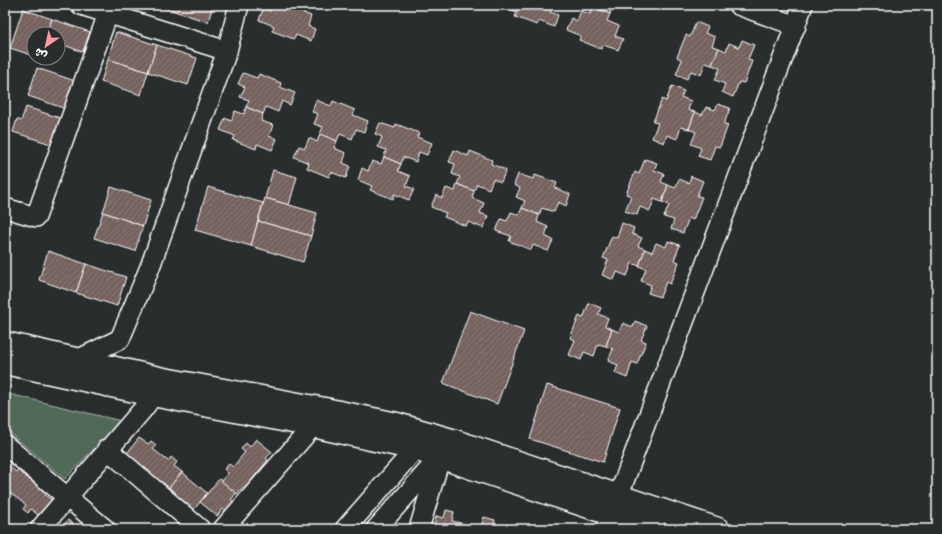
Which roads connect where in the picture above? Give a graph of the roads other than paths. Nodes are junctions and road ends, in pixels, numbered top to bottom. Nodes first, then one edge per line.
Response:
1 (81, 5) edge
2 (239, 5) edge
3 (738, 5) edge
4 (803, 5) edge
5 (110, 9) edge
6 (796, 26) junction
7 (227, 51) junction
8 (5, 208) edge
9 (5, 342) edge
10 (79, 359) junction
11 (5, 363) edge
12 (156, 386) junction
13 (319, 418) junction
14 (422, 441) junction
15 (5, 445) edge
16 (446, 448) junction
17 (107, 450) junction
18 (67, 497) junction
19 (612, 513) edge
20 (40, 529) edge
21 (105, 529) edge
22 (200, 529) edge
23 (223, 529) edge
24 (345, 529) edge
25 (376, 529) edge
26 (419, 529) edge
27 (655, 529) edge
28 (718, 529) edge

1 - 5 street
2 - 7 street
3 - 6 street
4 - 6 street
5 - 7 street
5 - 8 street
6 - 19 street
7 - 10 street
9 - 10 street
10 - 12 street
11 - 12 street
12 - 13 street
12 - 17 street
13 - 14 street
13 - 23 street
14 - 16 street
14 - 24 street
15 - 18 street
16 - 19 street
16 - 25 street
16 - 26 street
17 - 18 street
17 - 22 street
18 - 20 street
18 - 21 street
19 - 27 street
19 - 28 street

